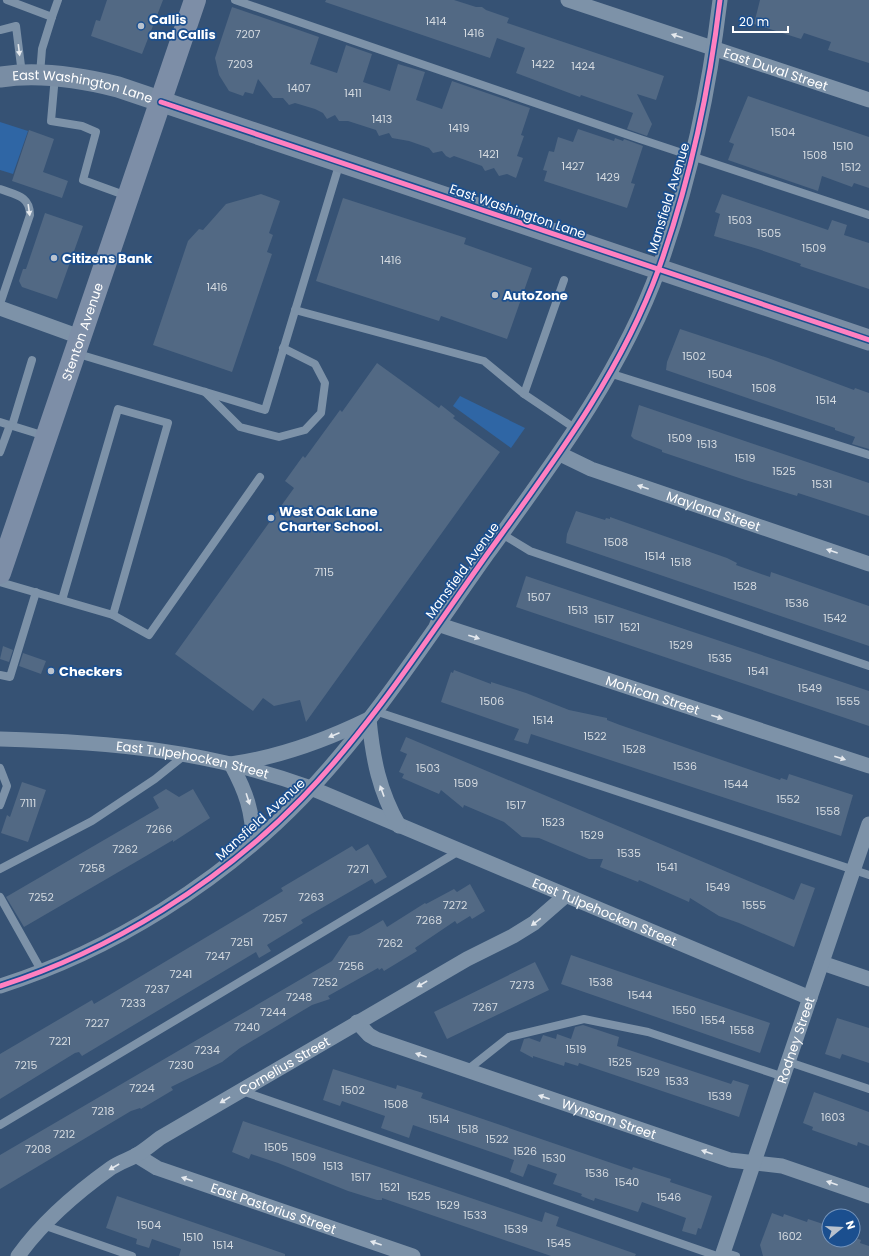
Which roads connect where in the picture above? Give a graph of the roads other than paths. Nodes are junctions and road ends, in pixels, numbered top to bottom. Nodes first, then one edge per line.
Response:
1 (7, 0) edge
2 (58, 0) edge
3 (195, 0) edge
4 (235, 0) edge
5 (568, 0) edge
6 (720, 0) edge
7 (52, 17) junction
8 (0, 30) edge
9 (714, 48) junction
10 (39, 75) junction
11 (0, 77) edge
12 (869, 100) edge
13 (161, 102) junction
14 (693, 155) junction
15 (340, 162) junction
16 (0, 189) edge
17 (128, 196) junction
18 (869, 215) edge
19 (658, 269) junction
20 (564, 280) dead end
21 (0, 304) edge
22 (0, 308) edge
23 (295, 310) junction
24 (869, 340) edge
25 (78, 345) junction
26 (283, 348) junction
27 (32, 360) dead end
28 (610, 373) junction
29 (204, 392) junction
30 (524, 394) junction
31 (0, 422) edge
32 (11, 426) junction
33 (576, 429) junction
34 (46, 437) junction
35 (0, 452) edge
36 (560, 454) junction
37 (869, 455) edge
38 (260, 477) dead end
39 (502, 534) junction
40 (5, 540) edge
41 (869, 564) edge
42 (0, 573) edge
43 (0, 582) edge
44 (36, 592) junction
45 (62, 600) junction
46 (113, 615) junction
47 (437, 624) junction
48 (869, 666) edge
49 (0, 675) edge
50 (372, 715) junction
51 (1, 743) edge
52 (187, 754) junction
53 (231, 764) junction
54 (869, 766) edge
55 (0, 768) edge
56 (3, 785) edge
57 (311, 788) junction
58 (0, 802) edge
59 (869, 824) edge
60 (399, 826) junction
61 (253, 843) junction
62 (459, 851) junction
63 (0, 869) edge
64 (853, 870) junction
65 (869, 875) edge
66 (565, 896) junction
67 (0, 897) edge
68 (822, 963) junction
69 (41, 970) junction
70 (869, 979) edge
71 (0, 986) edge
72 (810, 998) junction
73 (357, 1022) junction
74 (789, 1062) junction
75 (466, 1071) junction
76 (784, 1077) junction
77 (869, 1089) edge
78 (241, 1090) junction
79 (0, 1125) edge
80 (136, 1155) junction
81 (754, 1163) junction
82 (869, 1196) edge
83 (43, 1225) junction
84 (724, 1255) edge
85 (18, 1256) edge
86 (132, 1256) edge
87 (413, 1256) edge

1 - 7 lane
2 - 7 lane
3 - 13 main road, Stenton Avenue
4 - 14 lane
9 -> 5 street, East Duval Street
6 - 9 street, Mansfield Avenue
7 - 10 lane
8 -> 10 lane
9 - 12 street, East Duval Street
9 - 14 street, Mansfield Avenue
10 - 11 main road, East Washington Lane
10 - 13 main road, East Washington Lane
10 - 17 lane
13 - 15 main road, East Washington Lane
13 - 17 main road, Stenton Avenue
14 - 18 lane
14 - 19 street, Mansfield Avenue
15 - 19 main road, East Washington Lane
15 - 23 lane
16 -> 21 lane
17 - 25 main road, Stenton Avenue
19 - 24 main road, East Washington Lane
19 - 28 street, Mansfield Avenue
20 - 30 lane
22 - 25 street
23 - 26 lane
23 - 30 lane
25 - 29 lane
25 - 34 main road, Stenton Avenue
26 - 29 lane
26 - 29 lane
27 - 32 lane
28 - 33 street, Mansfield Avenue
28 - 37 lane
30 - 33 lane
31 - 32 lane
32 - 34 lane
32 - 35 lane
33 - 36 street, Mansfield Avenue
34 - 40 main road, Stenton Avenue
36 - 39 street, Mansfield Avenue
41 -> 36 street, Mayland Street
38 - 46 lane
39 - 47 street, Mansfield Avenue
39 - 48 lane
40 - 42 main road, Stenton Avenue
43 - 44 lane
44 - 45 lane
44 - 49 lane
45 - 46 lane
45 - 46 lane
47 - 50 street, Mansfield Avenue
47 -> 54 street, Mohican Street
50 -> 53 street
50 - 57 street, Mansfield Avenue
60 -> 50 street
50 - 64 lane
51 - 52 street, East Tulpehocken Street
52 - 53 street, East Tulpehocken Street
52 - 63 lane
53 - 57 street, East Tulpehocken Street
53 -> 61 street, Mansfield Avenue
55 - 56 lane
56 - 58 lane
57 - 60 street, East Tulpehocken Street
57 - 61 street, Mansfield Avenue
59 - 64 street, Rodney Street
60 - 62 street, East Tulpehocken Street
61 - 69 street, Mansfield Avenue
62 - 66 street, East Tulpehocken Street
62 - 79 lane
64 - 65 lane
64 - 68 street, Rodney Street
66 - 72 street, East Tulpehocken Street
66 -> 73 street, Cornelius Street
67 - 69 lane
68 - 70 street
68 - 72 street, Rodney Street
69 - 71 street, Mansfield Avenue
72 - 74 street, Rodney Street
75 -> 73 street, Wynsam Street
73 - 78 street, Cornelius Street
74 - 76 street, Rodney Street
74 - 77 lane
75 - 76 lane
81 -> 75 street, Wynsam Street
76 - 81 street, Rodney Street
78 -> 80 street, Cornelius Street
78 - 84 lane
80 -> 83 street, Cornelius Street
87 -> 80 street, East Pastorius Street
82 -> 81 street, Wynsam Street
81 - 84 street, Rodney Street
83 - 85 street, Cornelius Street
83 - 86 lane

